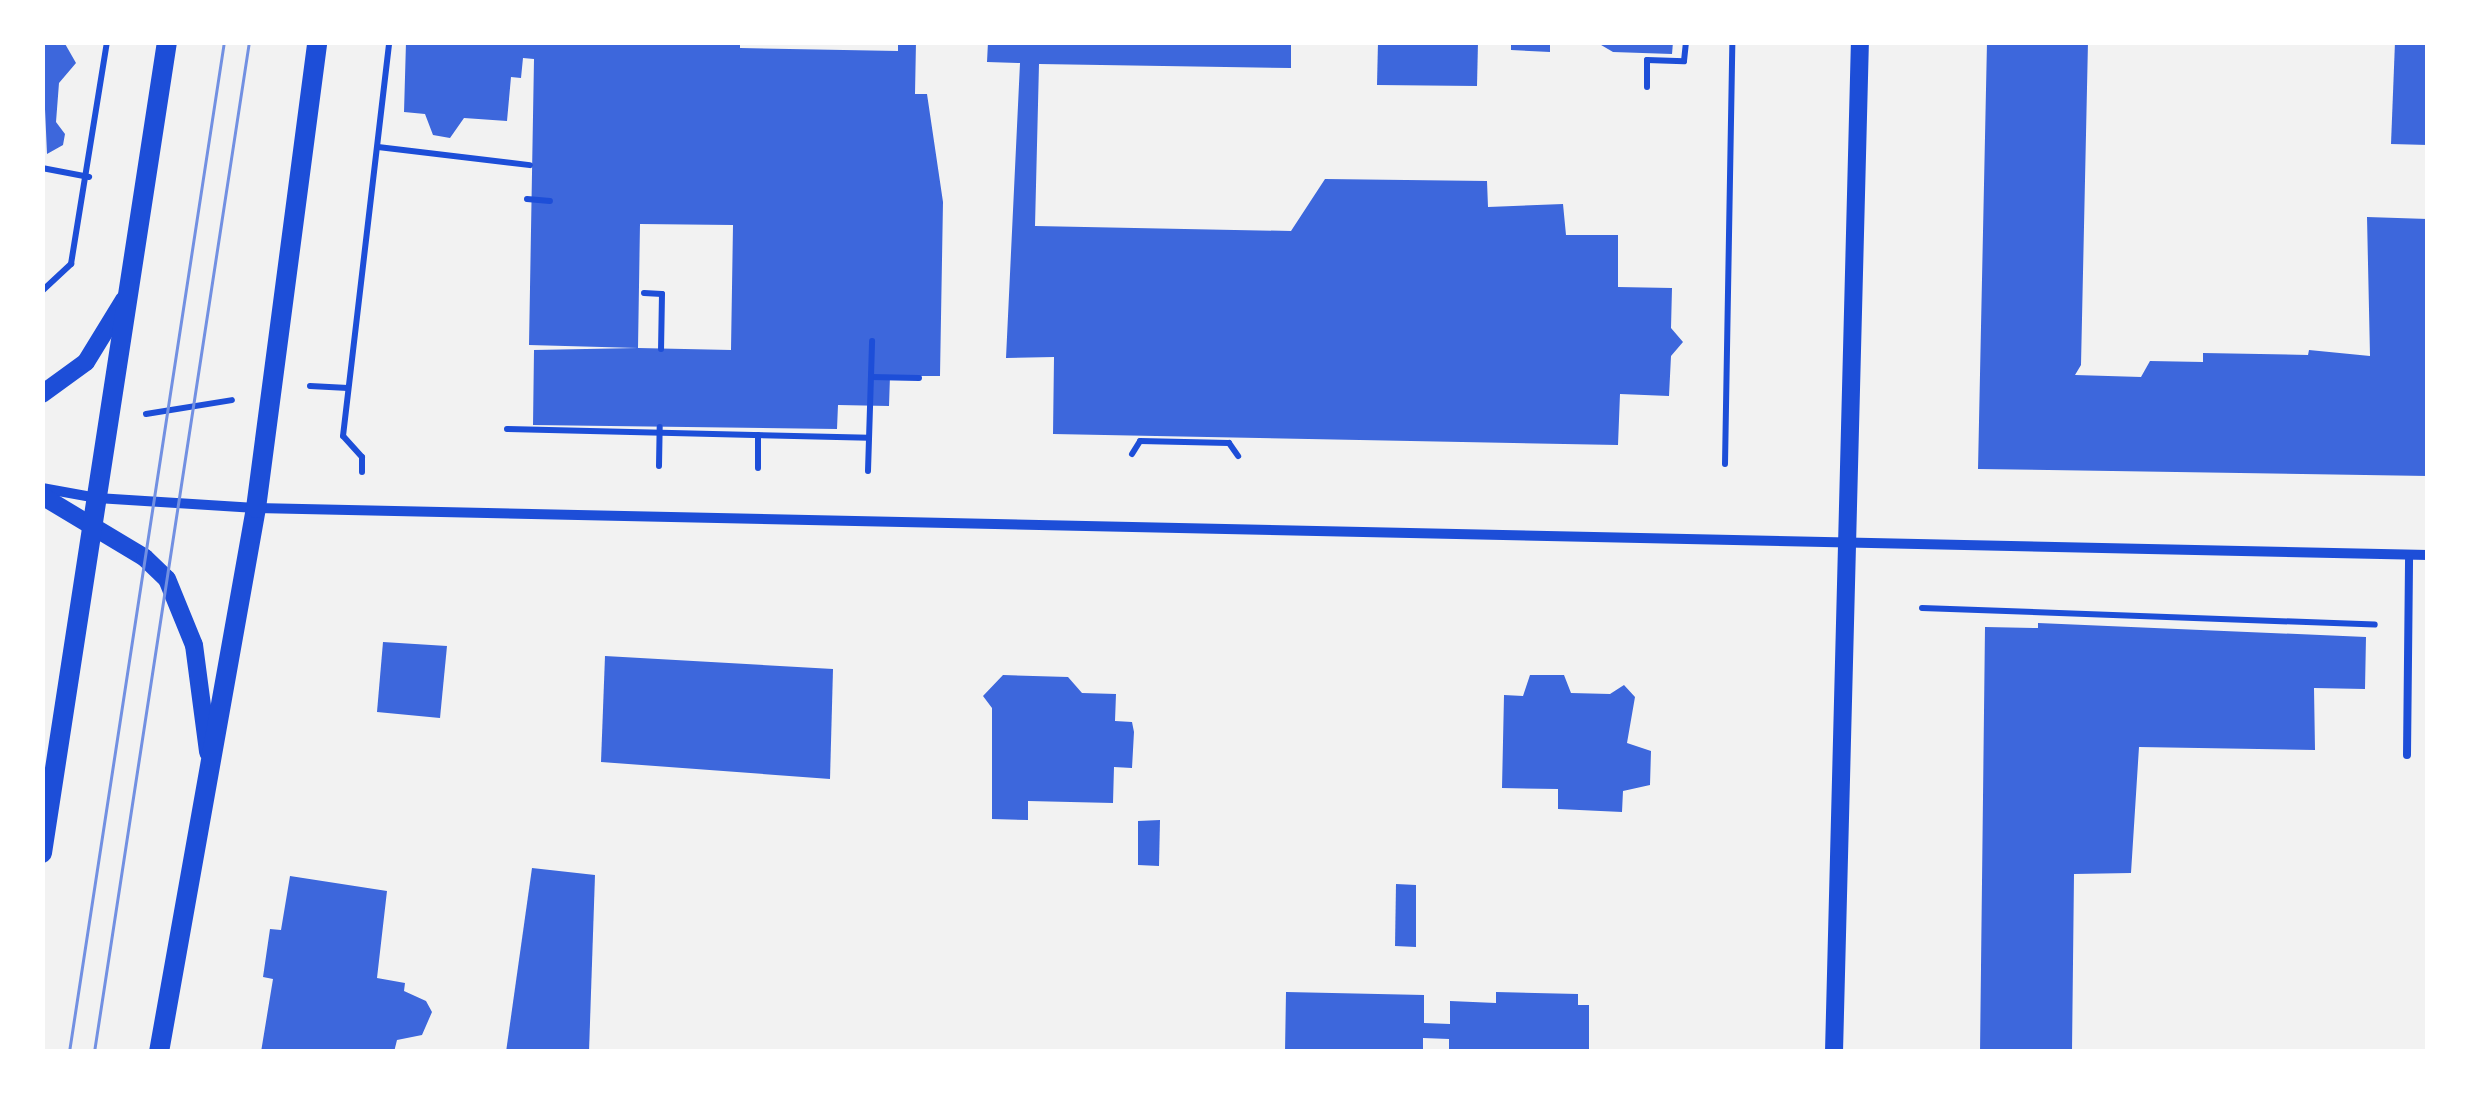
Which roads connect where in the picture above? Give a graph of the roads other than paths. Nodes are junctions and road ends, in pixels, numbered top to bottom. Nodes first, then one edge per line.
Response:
1 (168, 42) edge
2 (317, 42) edge
3 (1860, 42) edge
4 (129, 291) junction
5 (42, 394) edge
6 (42, 488) edge
7 (42, 496) edge
8 (97, 498) junction
9 (256, 508) junction
10 (92, 525) junction
11 (1848, 540) junction
12 (2409, 555) junction
13 (2428, 555) edge
14 (2406, 754) dead end
15 (208, 771) junction
16 (42, 853) edge
17 (159, 1052) edge
18 (1834, 1052) edge

1 - 4 main road
2 - 9 main road
3 - 11 street
4 - 5 street
4 - 8 main road
6 - 8 street
7 - 10 street
8 - 9 street
8 - 10 main road
9 - 11 street
9 - 15 main road
10 - 15 street
10 - 16 main road
11 - 12 street
11 - 18 street
12 - 13 street
12 - 14 lane
15 - 17 main road

